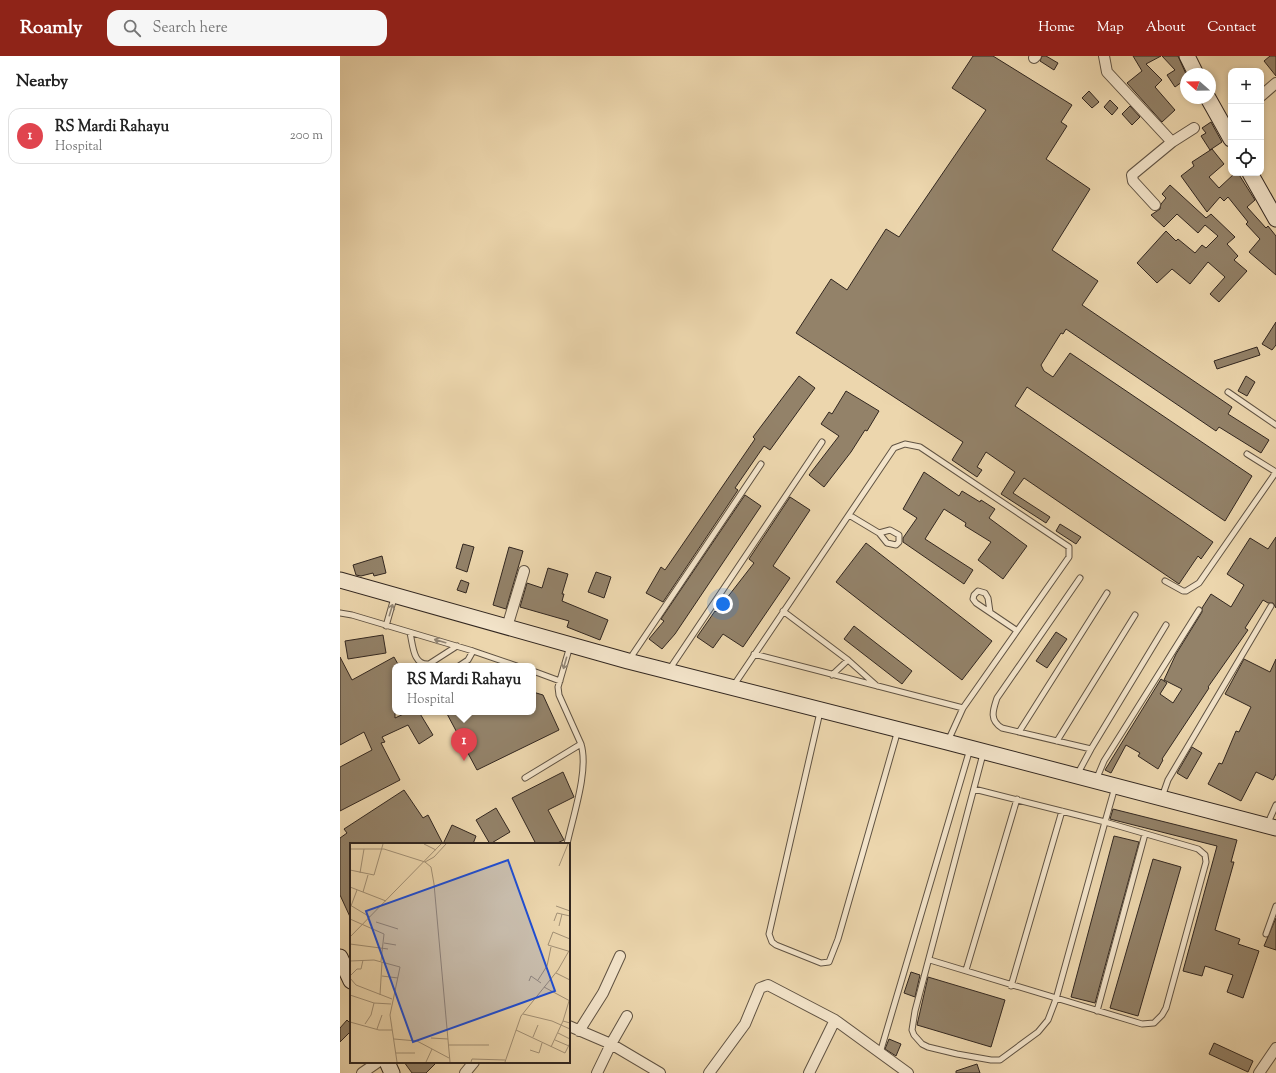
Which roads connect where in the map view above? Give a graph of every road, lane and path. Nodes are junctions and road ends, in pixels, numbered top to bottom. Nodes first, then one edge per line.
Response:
1 (1104, 56) edge
2 (1187, 56) edge
3 (1193, 68) edge
4 (1276, 83) edge
5 (1264, 93) edge
6 (1213, 104) edge
7 (1227, 121) edge
8 (1194, 128) dead end
9 (1172, 142) junction
10 (1252, 176) edge
11 (1155, 205) dead end
12 (1276, 219) edge
13 (1228, 392) dead end
14 (1276, 425) edge
15 (822, 442) dead end
16 (1247, 454) dead end
17 (761, 464) dead end
18 (1276, 472) edge
19 (849, 515) junction
20 (879, 533) dead end
21 (524, 571) dead end
22 (1080, 578) dead end
23 (340, 580) edge
24 (1165, 581) dead end
25 (1107, 593) dead end
26 (395, 595) junction
27 (1271, 606) dead end
28 (1199, 610) dead end
29 (783, 611) junction
30 (990, 612) dead end
31 (340, 613) edge
32 (1135, 615) dead end
33 (1166, 625) dead end
34 (386, 626) junction
35 (507, 627) junction
36 (1016, 630) junction
37 (410, 633) junction
38 (570, 645) junction
39 (457, 646) junction
40 (474, 651) junction
41 (754, 654) junction
42 (848, 660) junction
43 (628, 661) junction
44 (420, 663) edge
45 (431, 663) edge
46 (464, 663) edge
47 (508, 663) edge
48 (669, 671) junction
49 (536, 673) edge
50 (832, 675) junction
51 (560, 681) junction
52 (732, 687) junction
53 (878, 687) junction
54 (963, 708) junction
55 (820, 710) junction
56 (898, 729) junction
57 (1018, 732) junction
58 (1057, 741) junction
59 (947, 742) junction
60 (581, 744) junction
61 (1091, 749) junction
62 (977, 750) junction
63 (1077, 776) junction
64 (525, 778) dead end
65 (1095, 781) junction
66 (1115, 786) junction
67 (974, 789) junction
68 (1162, 798) junction
69 (1017, 799) junction
70 (1276, 805) edge
71 (1062, 811) junction
72 (1105, 822) junction
73 (1272, 827) edge
74 (1144, 834) junction
75 (567, 843) edge
76 (1276, 906) edge
77 (1266, 934) dead end
78 (340, 956) edge
79 (620, 956) dead end
80 (930, 960) junction
81 (966, 970) junction
82 (350, 979) edge
83 (1011, 986) junction
84 (1056, 999) junction
85 (1097, 1011) junction
86 (627, 1016) dead end
87 (835, 1020) junction
88 (570, 1026) edge
89 (579, 1031) junction
90 (611, 1044) junction
91 (1276, 1048) edge
92 (880, 1053) junction
93 (377, 1063) edge
94 (387, 1063) edge
95 (473, 1063) edge
96 (362, 1073) edge
97 (392, 1073) edge
98 (465, 1073) edge
99 (597, 1073) edge
100 (660, 1073) edge
101 (709, 1073) edge
102 (809, 1073) edge
103 (908, 1073) edge
104 (1259, 1073) edge

1 - 9 street
2 - 3 main road
4 - 5 street
6 - 7 main road
8 - 9 street
9 - 11 street
10 - 12 main road
13 - 14 lane
15 - 48 lane
16 - 18 lane
17 - 43 lane
18 - 24 lane
19 - 20 lane
19 - 29 lane
19 - 36 lane
21 - 35 street
22 - 57 lane
23 - 26 main road
25 - 57 lane
34 -> 26 lane
26 - 35 main road
27 - 68 lane
28 - 65 lane
29 - 41 lane
29 - 42 lane
30 - 36 lane
31 - 34 lane
32 - 58 lane
33 - 61 lane
34 - 37 lane
35 - 38 main road
36 - 54 lane
39 -> 37 lane
37 - 44 lane
38 - 43 main road
38 -> 51 lane
39 - 40 lane
39 - 45 lane
40 - 46 lane
40 - 47 lane
41 - 50 lane
41 - 52 lane
42 - 50 lane
42 - 53 lane
43 - 48 main road
48 - 52 main road
49 - 51 lane
50 - 53 lane
51 - 60 lane
52 - 55 main road
53 - 54 lane
54 - 59 lane
55 - 56 main road
55 - 56 lane
56 - 59 main road
57 - 58 lane
58 - 61 lane
59 - 62 main road
60 - 64 lane
60 - 75 lane
61 - 63 lane
62 - 63 main road
62 - 67 lane
62 - 92 lane
63 - 65 main road
65 - 66 main road
66 - 68 main road
66 - 72 lane
67 - 69 lane
67 - 80 lane
68 - 73 main road
69 - 71 lane
69 - 81 lane
70 - 73 lane
71 - 72 lane
71 - 83 lane
72 - 74 lane
72 - 84 lane
74 - 85 lane
74 - 85 lane
76 - 77 lane
78 - 82 main road
79 - 89 street
80 - 81 lane
80 - 84 lane
81 - 83 lane
83 - 84 lane
84 - 85 lane
86 - 90 street
87 - 92 street
87 - 101 street
87 - 102 street
88 - 89 street
89 - 90 street
90 - 99 street
90 - 100 street
91 - 104 street
92 - 103 street
93 - 96 street
94 - 97 main road
95 - 98 street

